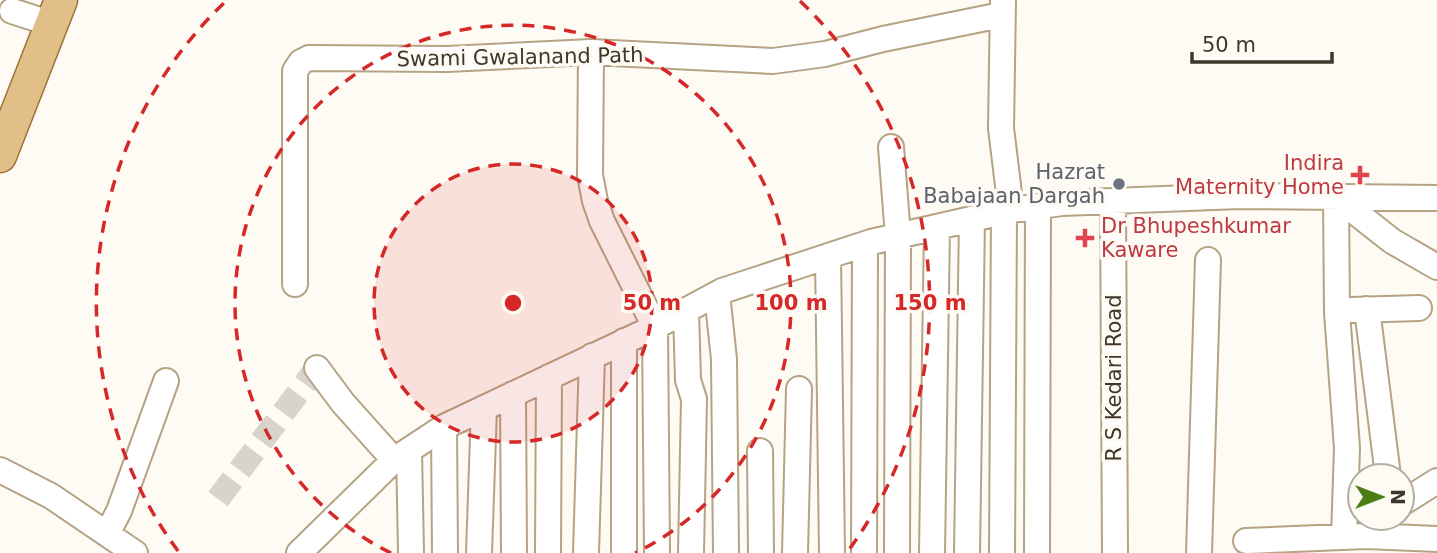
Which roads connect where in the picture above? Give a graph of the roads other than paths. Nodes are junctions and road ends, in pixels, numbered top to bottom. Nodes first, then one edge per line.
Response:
1 (1002, 8) edge
2 (12, 10) dead end
3 (56, 12) edge
4 (591, 52) junction
5 (891, 147) dead end
6 (0, 156) edge
7 (1336, 197) junction
8 (1437, 198) edge
9 (1113, 202) junction
10 (1038, 206) junction
11 (1007, 211) junction
12 (972, 219) junction
13 (937, 227) junction
14 (898, 236) junction
15 (865, 244) junction
16 (828, 256) junction
17 (1209, 260) dead end
18 (1437, 267) edge
19 (295, 284) dead end
20 (717, 294) junction
21 (1419, 308) dead end
22 (1367, 309) junction
23 (686, 310) junction
24 (1337, 312) junction
25 (655, 327) junction
26 (624, 341) junction
27 (592, 356) junction
28 (320, 372) dead end
29 (549, 377) junction
30 (166, 380) dead end
31 (799, 389) dead end
32 (513, 394) junction
33 (484, 408) junction
34 (444, 427) junction
35 (760, 451) dead end
36 (402, 455) junction
37 (1350, 462) edge
38 (1386, 462) edge
39 (0, 470) edge
40 (1437, 481) edge
41 (1416, 494) edge
42 (1352, 532) edge
43 (1372, 532) edge
44 (107, 534) junction
45 (1437, 540) edge
46 (1246, 541) dead end
47 (135, 553) edge
48 (299, 553) edge
49 (411, 553) edge
50 (445, 553) edge
51 (479, 553) edge
52 (514, 553) edge
53 (548, 553) edge
54 (586, 553) edge
55 (624, 553) edge
56 (657, 553) edge
57 (691, 553) edge
58 (726, 553) edge
59 (761, 553) edge
60 (795, 553) edge
61 (832, 553) edge
62 (864, 553) edge
63 (897, 553) edge
64 (932, 553) edge
65 (967, 553) edge
66 (1002, 553) edge
67 (1037, 553) edge
68 (1115, 553) edge
69 (1199, 553) edge

1 - 4 street, Swami Gwalanand Path
1 - 11 street
2 - 3 street
3 - 6 main road
4 - 19 street, Swami Gwalanand Path
4 - 25 street
5 - 14 street
7 - 8 street
7 - 9 street
7 - 18 street
7 - 24 street
9 - 10 street
9 - 68 street, R S Kedari Road
10 - 11 street
10 - 67 street
11 - 12 street
11 - 66 street
12 - 13 street
12 - 65 street
13 - 14 street
13 - 64 street
14 - 15 street
14 - 63 street
15 - 16 street
15 - 62 street
16 - 20 street
16 - 61 street
17 - 69 street
20 - 23 street
20 - 58 street
21 - 22 street
22 - 24 street
22 - 38 street
23 - 25 street
23 - 57 street
24 - 37 street
25 - 26 street
25 - 56 street
26 - 27 street
26 - 55 street
27 - 29 street
27 - 54 street
28 - 36 street
29 - 32 street
29 - 53 street
30 - 44 street
31 - 60 street
32 - 33 street
32 - 52 street
33 - 34 street
33 - 51 street
34 - 36 street
34 - 50 street
35 - 59 street
36 - 48 street
36 - 49 street
39 - 44 street
40 - 41 street
42 - 46 street
43 - 45 street
44 - 47 street

